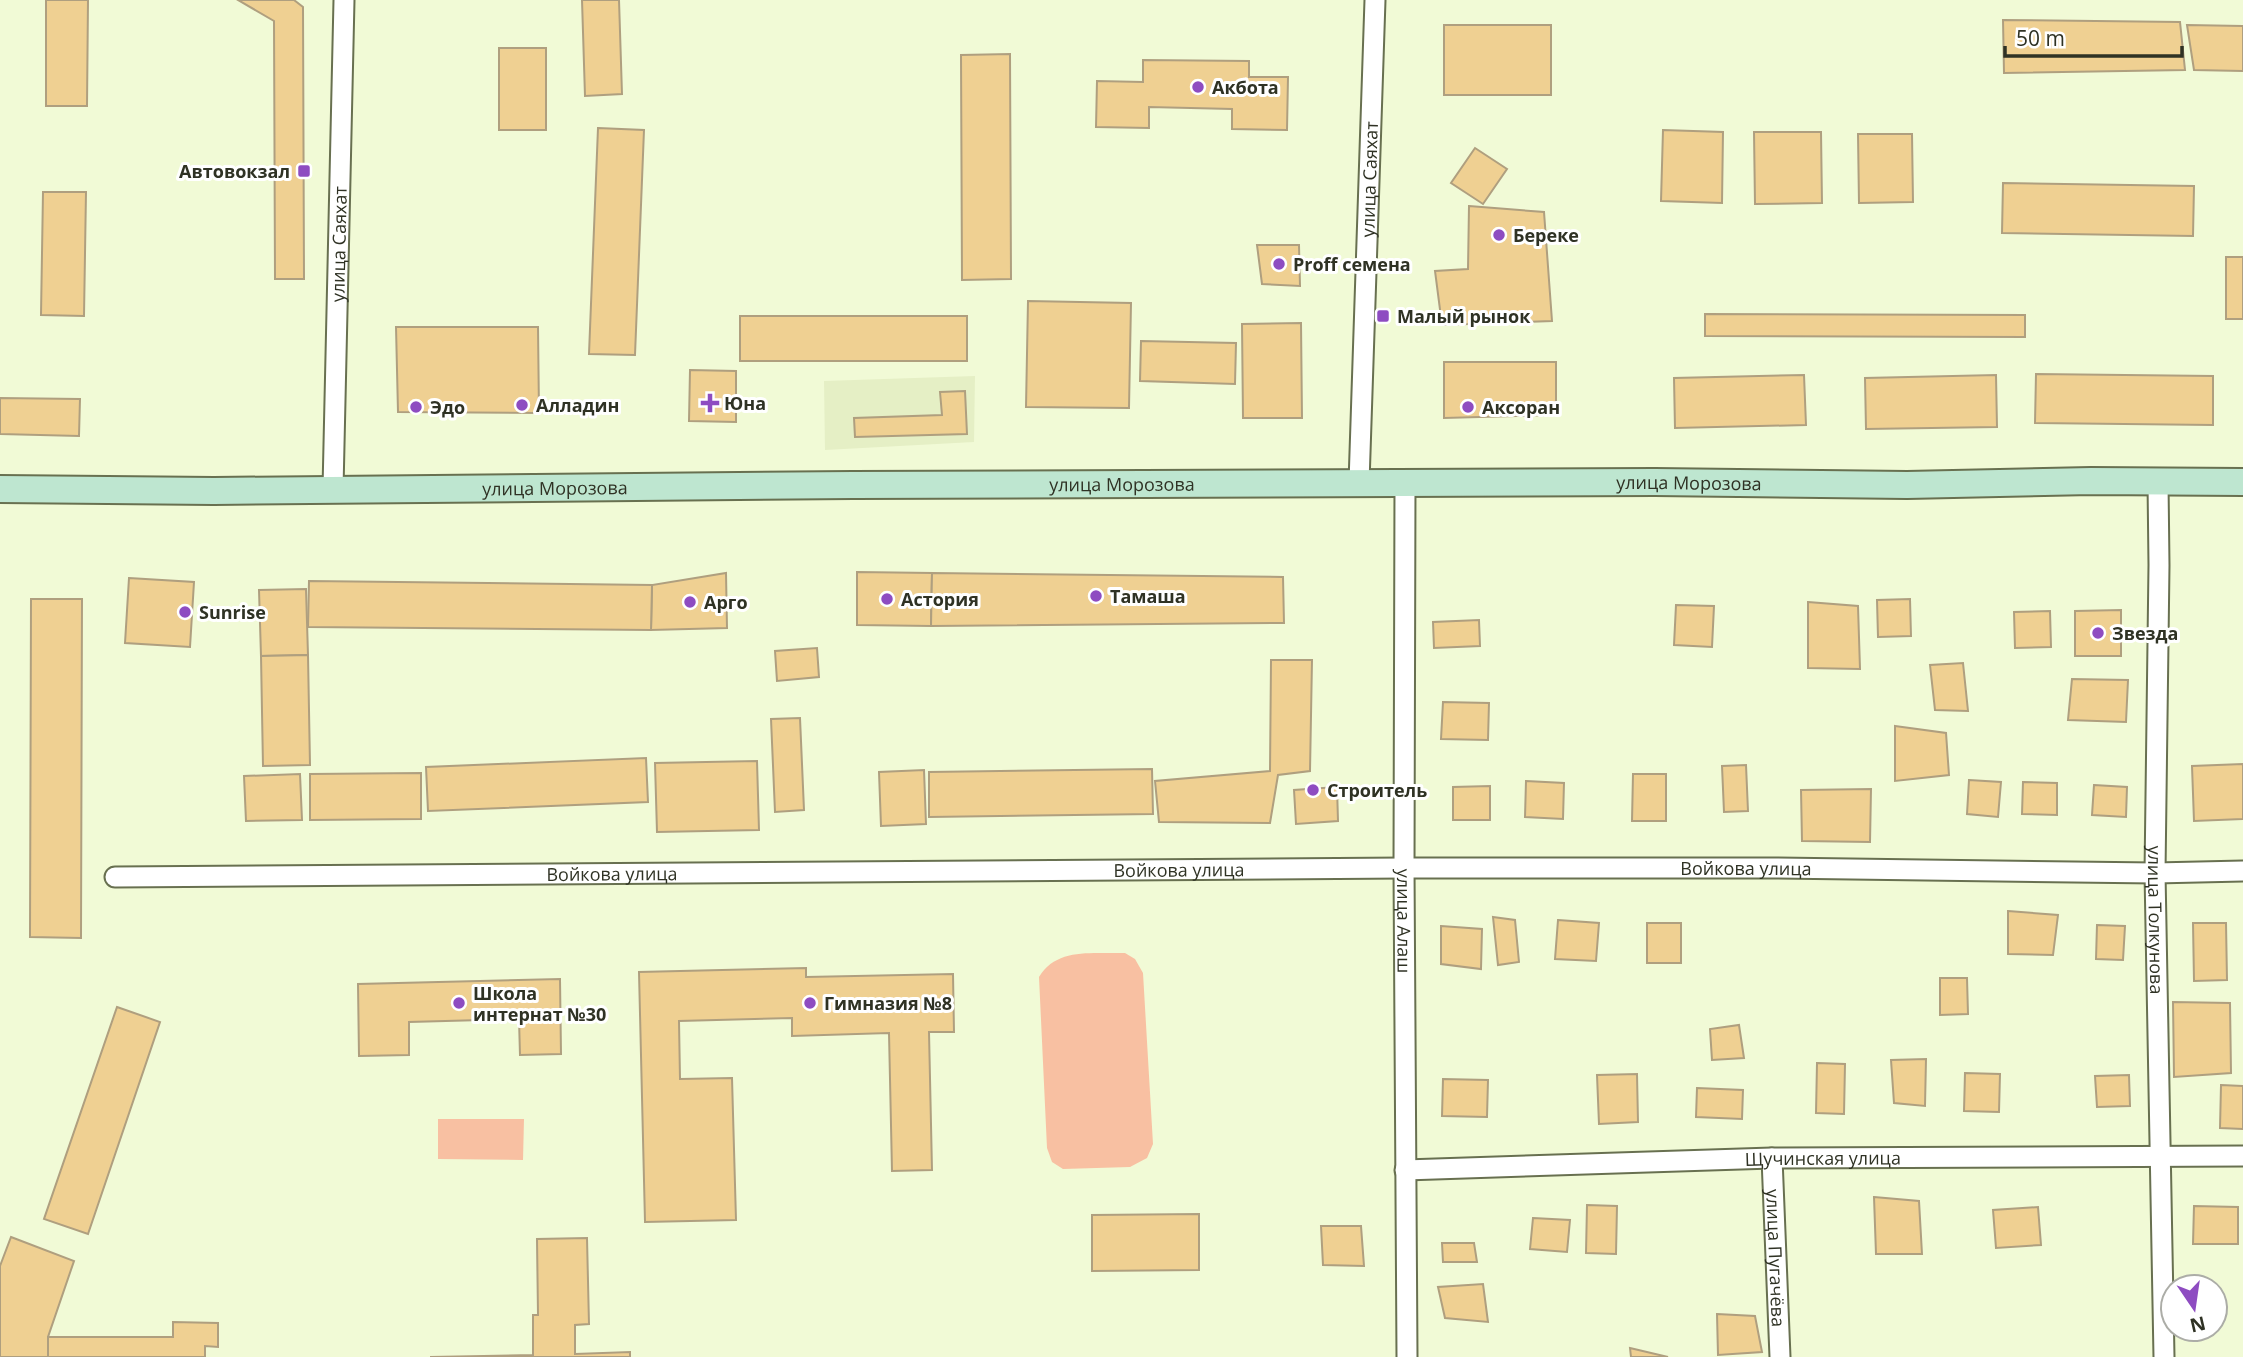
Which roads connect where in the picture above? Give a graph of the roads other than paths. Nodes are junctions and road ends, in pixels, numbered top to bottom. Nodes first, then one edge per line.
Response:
1 (344, 0) edge
2 (1375, 0) edge
3 (2158, 482) junction
4 (2243, 482) edge
5 (1359, 483) junction
6 (1405, 483) junction
7 (0, 489) edge
8 (334, 489) junction
9 (1404, 868) junction
10 (2243, 870) edge
11 (2155, 873) junction
12 (115, 877) dead end
13 (2159, 1156) junction
14 (2243, 1156) edge
15 (1772, 1158) junction
16 (1405, 1170) junction
17 (1406, 1357) edge
18 (1780, 1357) edge
19 (2164, 1357) edge

1 - 8 street, улица Саяхат
2 - 5 street, улица Саяхат
3 - 4 main road, улица Морозова
3 - 6 main road, улица Морозова
3 - 11 street, улица Толкунова
5 - 6 main road, улица Морозова
5 - 8 main road, улица Морозова
6 - 9 street, улица Алаш
7 - 8 main road, улица Морозова
9 - 11 street, Войкова улица
9 - 12 street, Войкова улица
9 - 16 street, улица Алаш
10 - 11 street, Войкова улица
11 - 13 street, улица Толкунова
13 - 14 street, Щучинская улица
13 - 15 street, Щучинская улица
13 - 19 street, улица Толкунова
15 - 16 street, Щучинская улица
15 - 18 street, улица Пугачёва
16 - 17 street, улица Алаш

